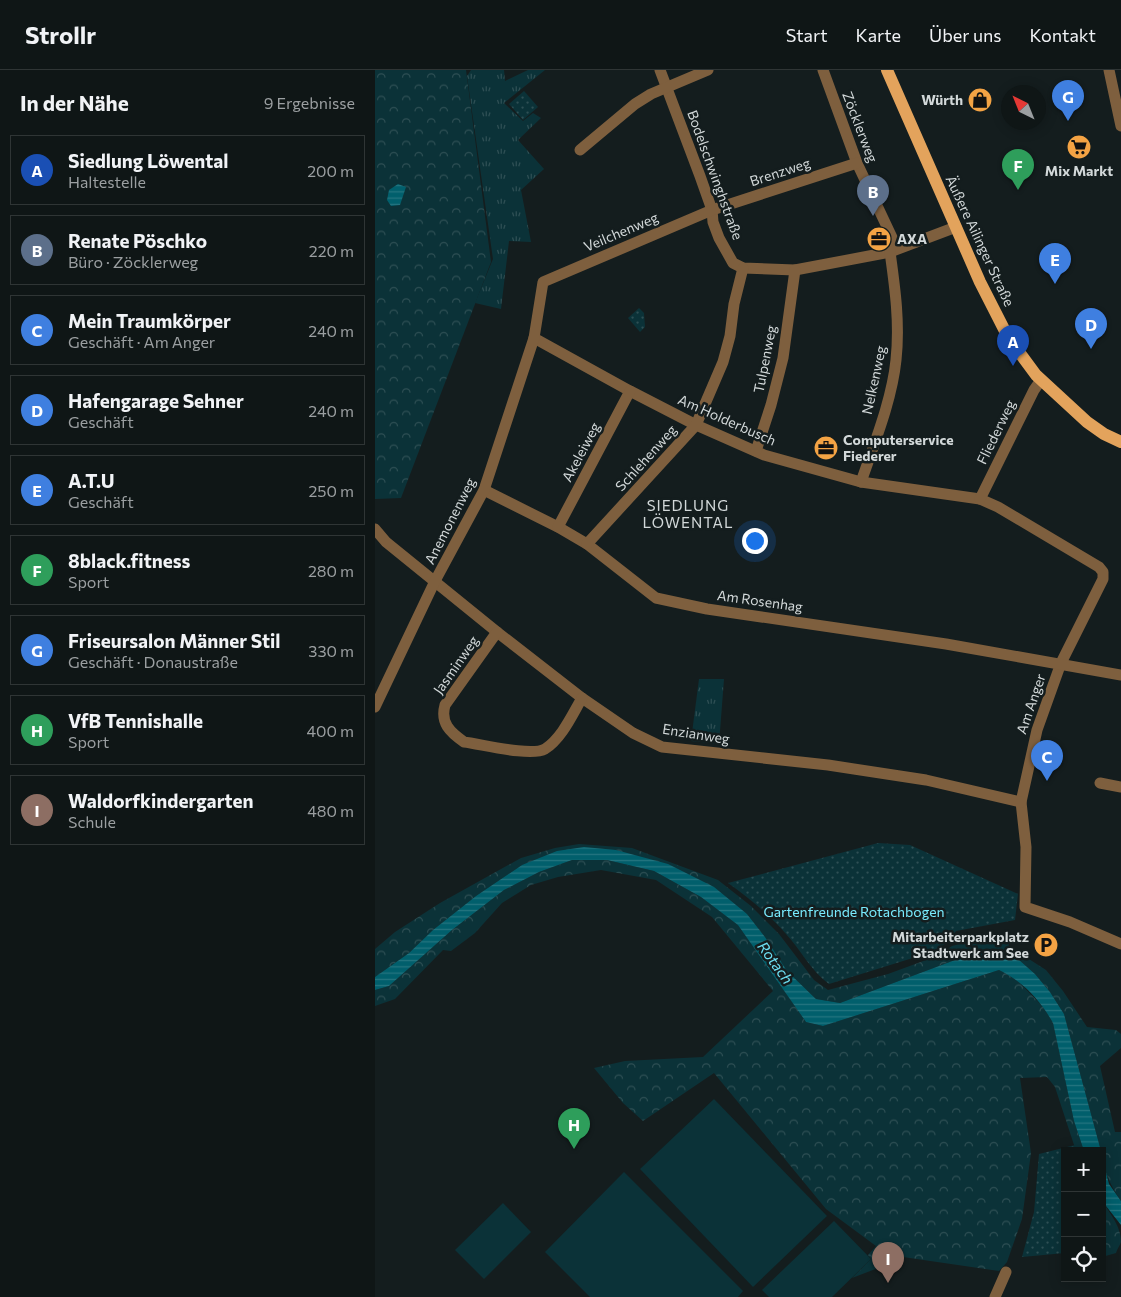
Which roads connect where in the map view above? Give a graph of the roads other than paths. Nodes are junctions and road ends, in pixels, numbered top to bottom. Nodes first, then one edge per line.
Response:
1 (660, 70) edge
2 (708, 70) edge
3 (823, 70) edge
4 (887, 70) edge
5 (1109, 70) edge
6 (666, 87) junction
7 (1121, 126) edge
8 (580, 150) dead end
9 (857, 163) junction
10 (712, 210) junction
11 (956, 227) junction
12 (893, 250) junction
13 (743, 268) junction
14 (795, 270) junction
15 (543, 282) joint
16 (534, 338) junction
17 (1041, 380) junction
18 (629, 391) junction
19 (696, 425) junction
20 (1121, 442) edge
21 (756, 452) junction
22 (861, 482) junction
23 (484, 490) junction
24 (980, 499) junction
25 (558, 527) junction
26 (375, 531) edge
27 (587, 544) junction
28 (1103, 579) joint
29 (435, 581) junction
30 (497, 632) junction
31 (1061, 663) junction
32 (1121, 675) edge
33 (582, 698) junction
34 (375, 707) edge
35 (1100, 782) dead end
36 (1121, 787) edge
37 (1021, 802) junction
38 (1121, 944) edge
39 (1006, 1272) dead end
40 (995, 1297) edge

1 - 6 street, Bodelschwinghstraße
2 - 6 street
3 - 9 street, Zöcklerweg
4 - 11 main road, Äußere Ailinger Straße
5 - 7 street
6 - 8 street
6 - 10 street, Bodelschwinghstraße
9 - 10 street, Brenzweg
9 - 12 street, Zöcklerweg
10 - 13 street, Bodelschwinghstraße
10 - 15 street, Veilchenweg
11 - 12 street
11 - 17 main road, Äußere Ailinger Straße
12 - 14 street
12 - 22 street, Nelkenweg
13 - 14 street
13 - 19 street, Schlehenweg
14 - 21 street, Tulpenweg
15 - 16 street, Anemonenweg
16 - 18 street, Am Holderbusch
16 - 23 street, Anemonenweg
17 - 20 main road, Äußere Ailinger Straße
17 - 24 street, Fliederweg
18 - 19 street, Am Holderbusch
18 - 25 street, Akeleiweg
19 - 21 street, Am Holderbusch
19 - 27 street, Schlehenweg
21 - 22 street, Am Holderbusch
22 - 24 street, Am Holderbusch
23 - 25 street, Am Rosenhag
23 - 29 street, Anemonenweg
24 - 28 street, Am Holderbusch
25 - 27 street, Am Rosenhag
26 - 29 street, Enzianweg
27 - 31 street, Am Rosenhag
28 - 31 street, Am Anger
29 - 30 street, Enzianweg
29 - 34 street, Anemonenweg
30 - 33 street, Enzianweg
30 - 33 street, Jasminweg
31 - 32 street, Am Rosenhag
31 - 37 street, Am Anger
33 - 37 street, Enzianweg
35 - 36 street
37 - 38 street, Am Anger
39 - 40 street

